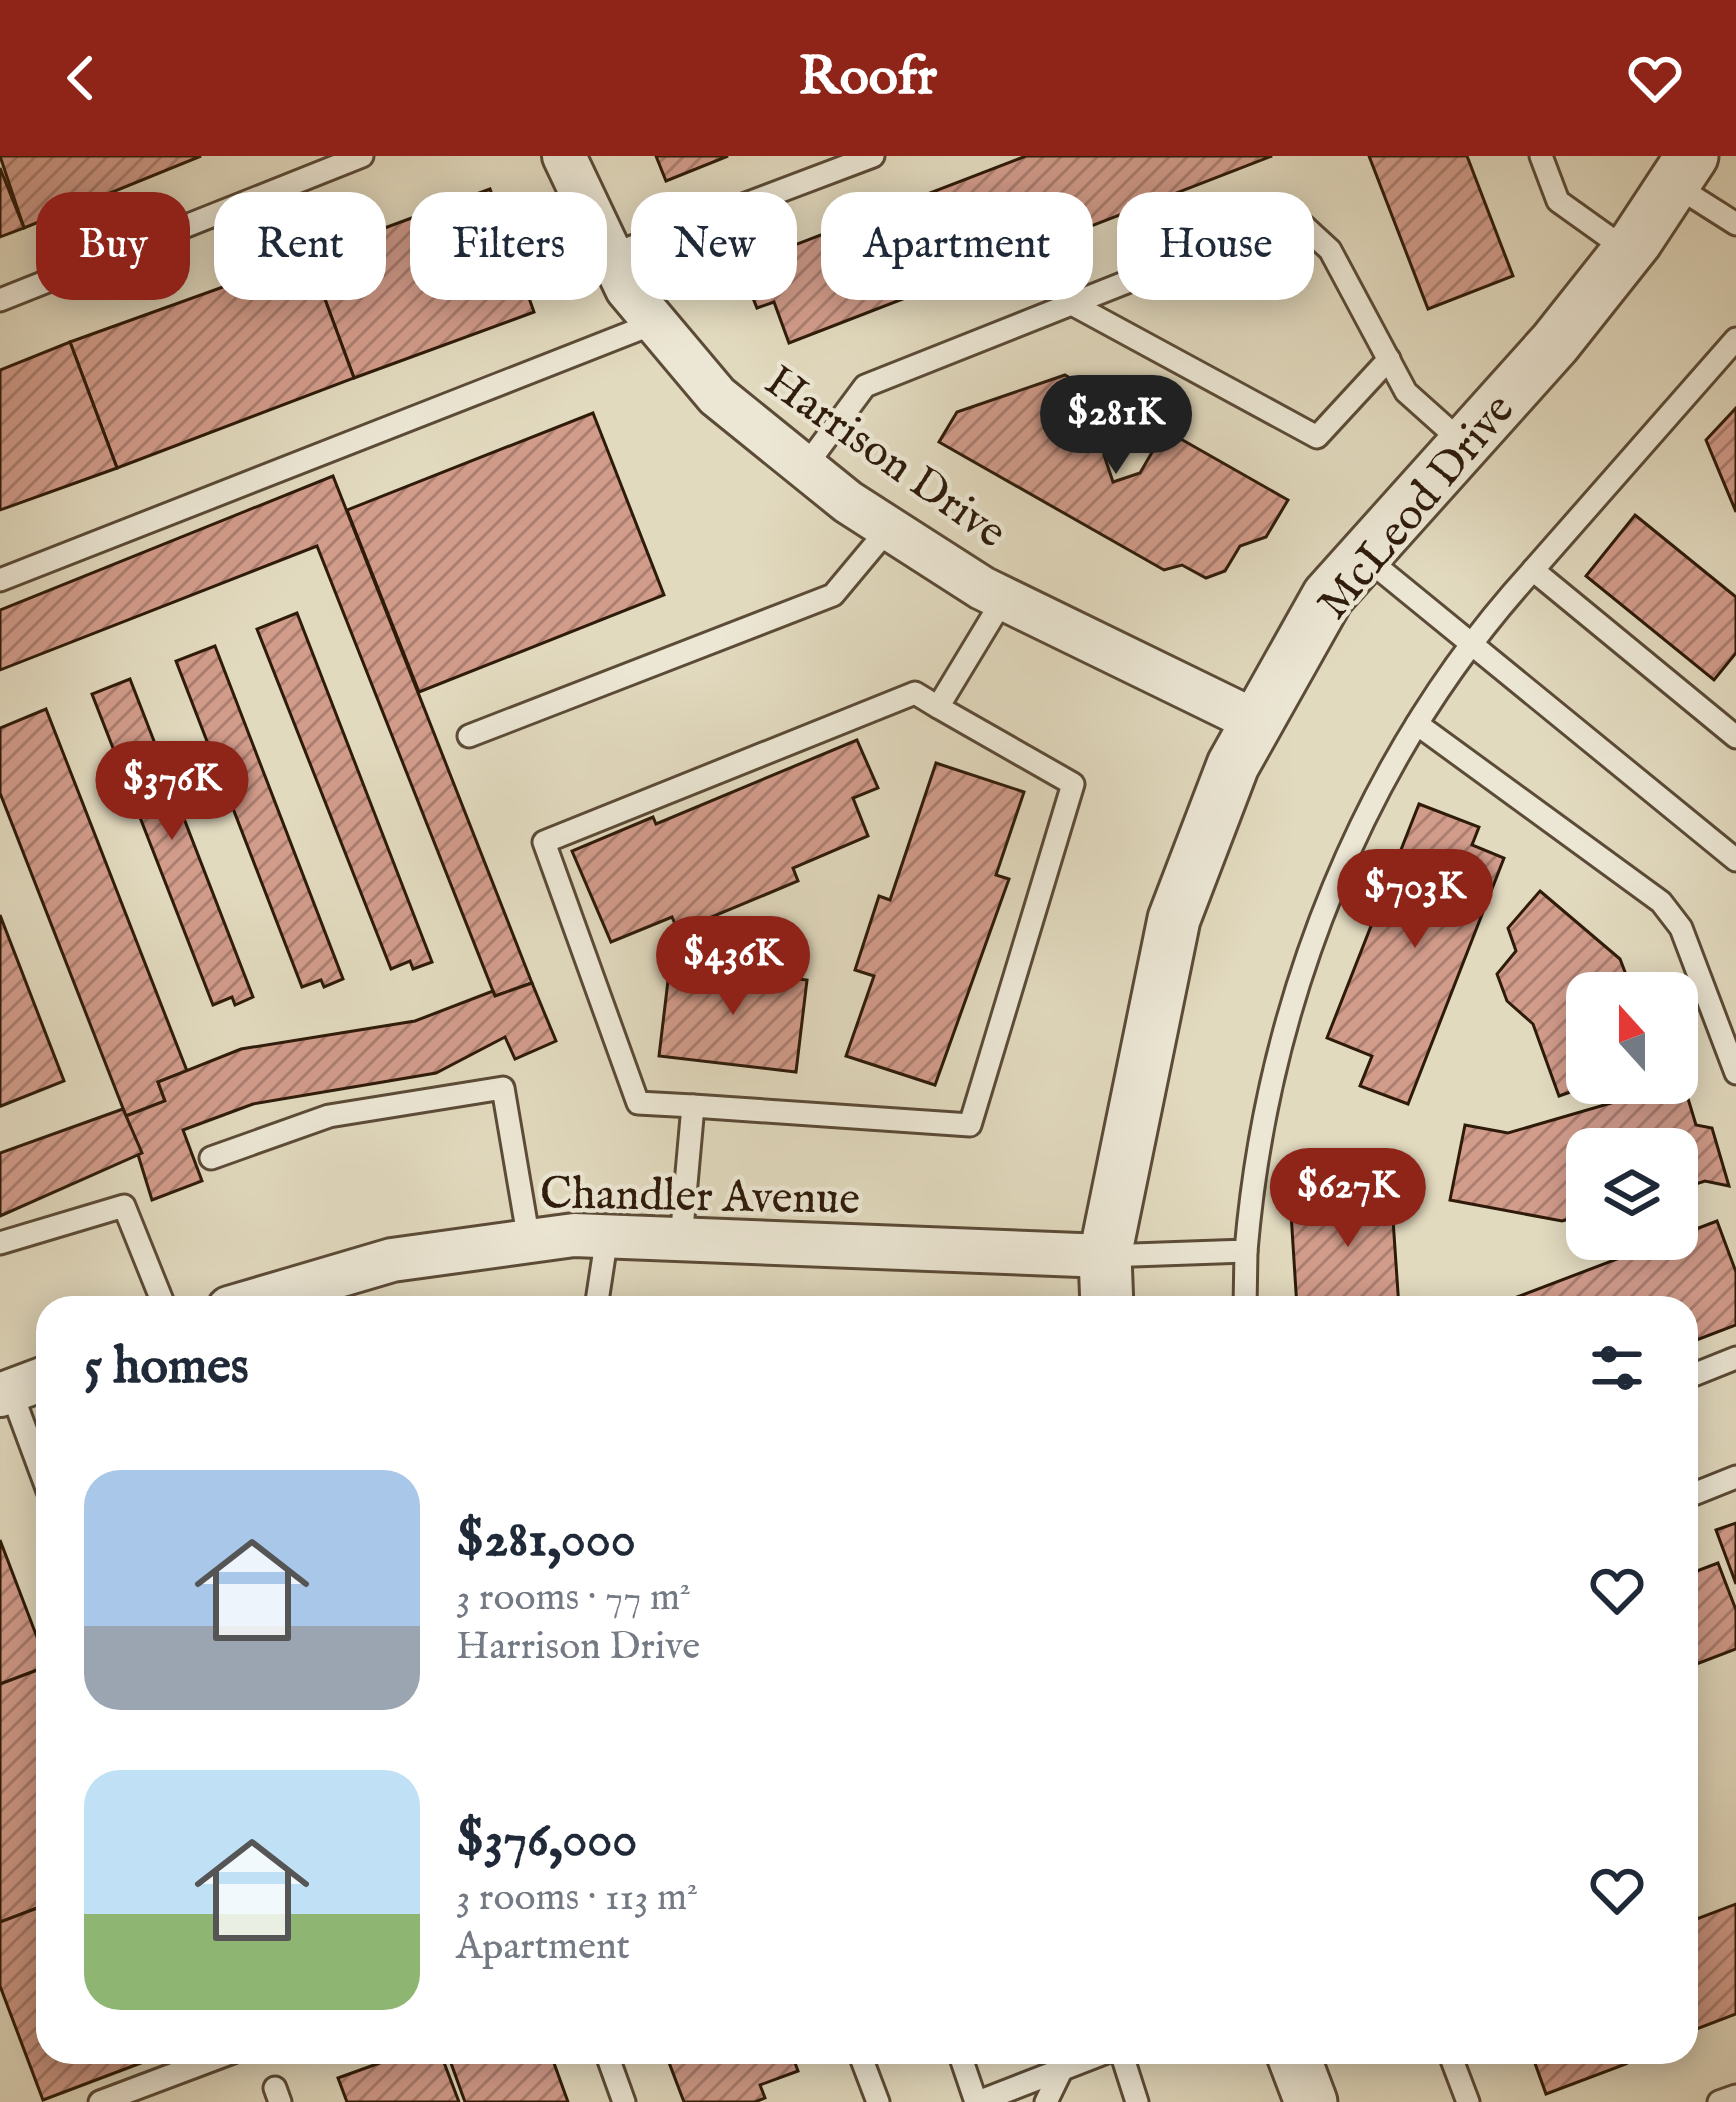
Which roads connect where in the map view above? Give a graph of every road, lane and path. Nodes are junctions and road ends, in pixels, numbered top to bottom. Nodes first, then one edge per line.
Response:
1 (362, 156) edge
2 (563, 156) edge
3 (873, 156) edge
4 (1541, 156) edge
5 (1682, 170) edge
6 (1736, 224) edge
7 (1628, 251) junction
8 (611, 255) junction
9 (0, 300) edge
10 (1072, 304) junction
11 (656, 323) junction
12 (1736, 339) edge
13 (1389, 359) junction
14 (1463, 443) junction
15 (805, 467) junction
16 (889, 528) junction
17 (1363, 556) junction
18 (1533, 570) junction
19 (0, 580) edge
20 (1004, 598) junction
21 (1469, 640) junction
22 (938, 707) junction
23 (1257, 722) junction
24 (1417, 724) junction
25 (469, 736) dead end
26 (1736, 737) edge
27 (1736, 860) edge
28 (1736, 1073) edge
29 (693, 1106) junction
30 (211, 1158) dead end
31 (607, 1236) junction
32 (681, 1240) junction
33 (529, 1241) junction
34 (0, 1243) edge
35 (1246, 1251) junction
36 (1106, 1256) junction
37 (160, 1296) edge
38 (275, 1296) edge
39 (598, 1296) edge
40 (1107, 1296) edge
41 (1246, 1296) edge
42 (1736, 1358) edge
43 (1698, 1373) edge
44 (20, 1388) edge
45 (36, 1447) edge
46 (1736, 1478) edge
47 (1698, 1492) edge
48 (201, 2064) edge
49 (610, 2064) edge
50 (864, 2064) edge
51 (963, 2064) edge
52 (1075, 2064) edge
53 (1125, 2064) edge
54 (1297, 2064) edge
55 (1454, 2064) edge
56 (1062, 2069) junction
57 (1736, 2096) edge
58 (100, 2102) edge
59 (624, 2102) edge
60 (878, 2102) edge
61 (977, 2102) edge
62 (1046, 2102) edge
63 (1137, 2102) edge
64 (1311, 2102) edge
65 (1468, 2102) edge
66 (1719, 2102) edge

1 - 9 lane
2 - 8 street, Harrison Drive
3 - 8 lane
4 - 7 lane
5 - 6 lane
5 - 7 street, McLeod Drive
7 - 14 street, McLeod Drive
8 - 11 street, Harrison Drive
10 - 13 lane
10 - 13 lane
10 - 15 lane
11 - 15 street, Harrison Drive
11 - 19 lane
12 - 18 lane
13 - 14 lane
14 - 17 street, McLeod Drive
15 - 16 street, Harrison Drive
16 - 20 street, Harrison Drive
16 - 25 lane
17 - 21 lane
17 - 23 street, McLeod Drive
18 - 21 lane
18 - 26 lane
20 - 22 lane
20 - 23 street, Harrison Drive
21 - 24 lane
21 - 27 lane
22 - 29 lane
22 - 29 lane
23 - 36 street, McLeod Drive
24 - 28 lane
24 - 35 lane
29 - 32 lane
30 - 33 lane
31 - 32 street, Chandler Avenue
31 - 33 street, Chandler Avenue
31 - 39 lane
32 - 36 street, Chandler Avenue
33 - 38 street, Chandler Avenue
34 - 37 lane
35 - 36 lane
35 - 41 lane
36 - 40 street, McLeod Drive
42 - 43 lane
44 - 45 lane
46 - 47 lane
48 - 58 lane
49 - 59 lane
50 - 60 lane
51 - 61 lane
52 - 56 lane
53 - 63 lane
54 - 64 street
55 - 65 lane
56 - 61 lane
56 - 62 lane
57 - 66 lane

